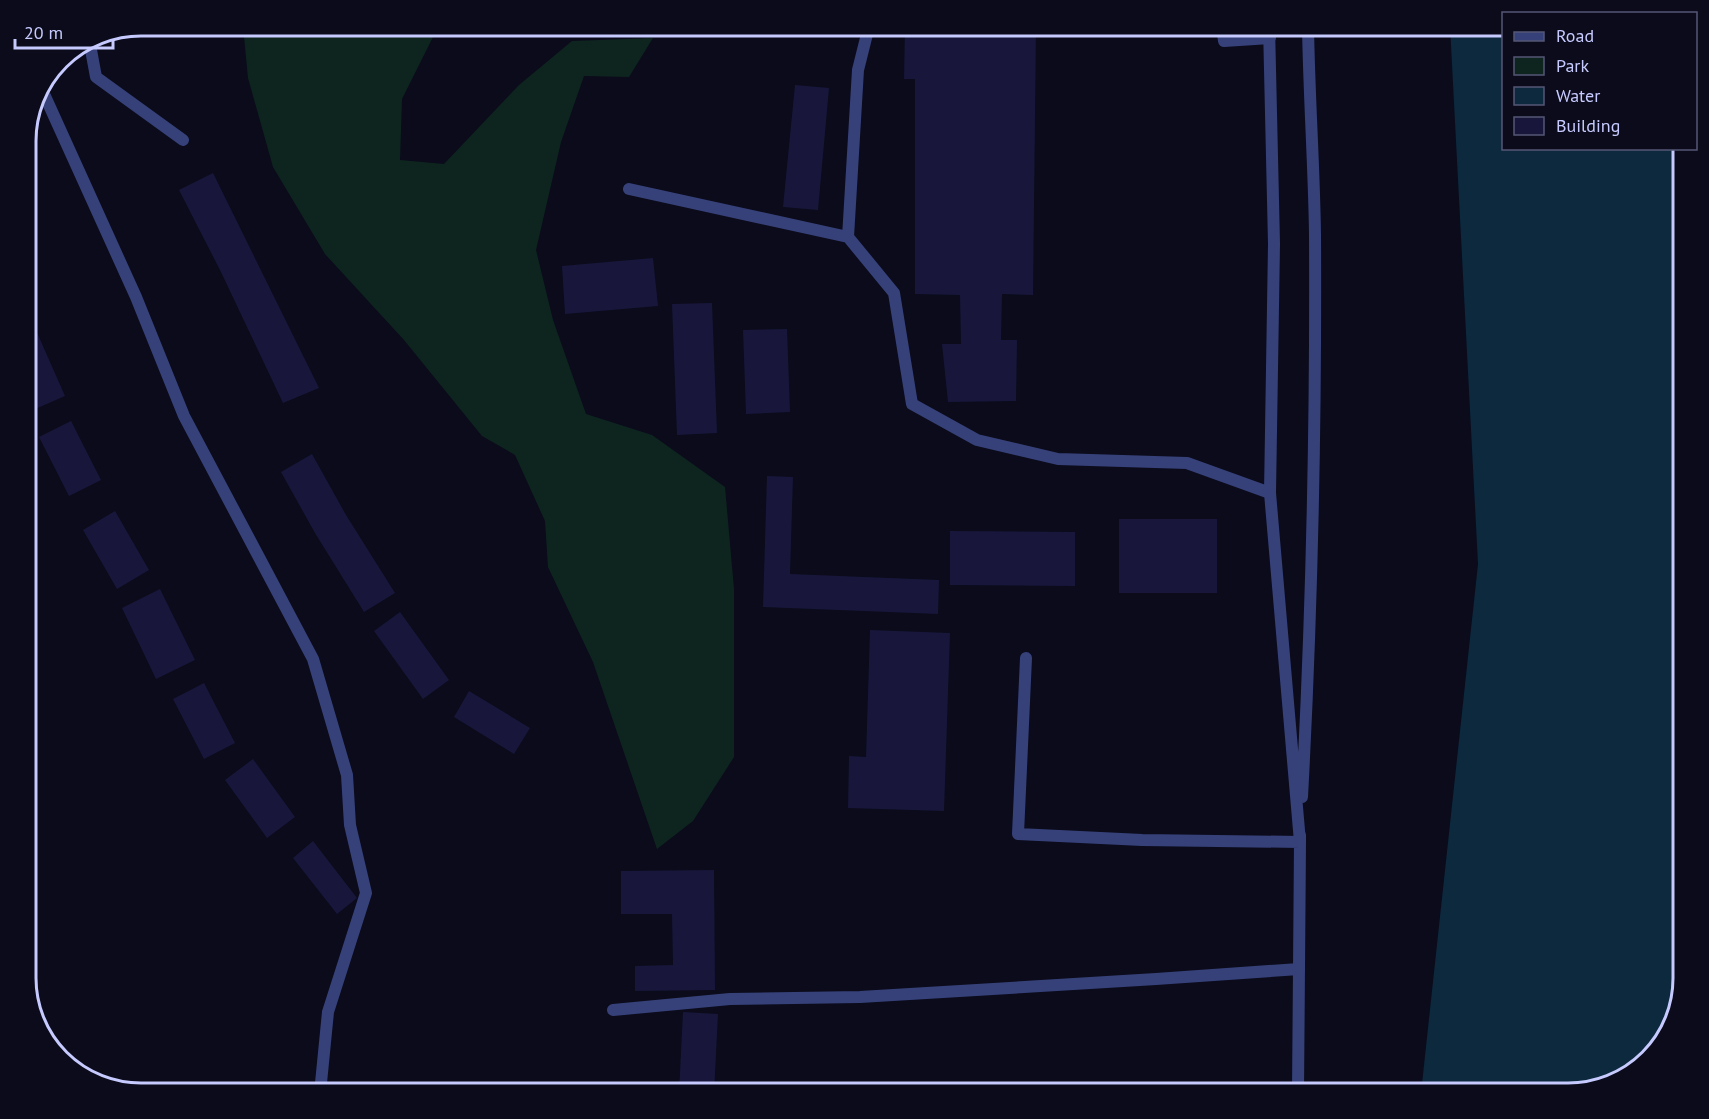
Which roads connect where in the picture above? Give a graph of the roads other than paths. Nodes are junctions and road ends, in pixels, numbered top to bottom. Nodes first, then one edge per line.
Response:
1 (866, 36) edge
2 (1223, 36) edge
3 (1249, 36) edge
4 (1269, 36) edge
5 (1308, 36) edge
6 (91, 50) edge
7 (46, 98) edge
8 (183, 140) dead end
9 (629, 189) dead end
10 (848, 237) junction
11 (1270, 494) junction
12 (1026, 658) dead end
13 (1300, 842) junction
14 (1299, 969) junction
15 (613, 1010) dead end
16 (321, 1083) edge
17 (1298, 1083) edge

1 - 10 street
2 - 3 street
4 - 11 street
5 - 13 street
6 - 8 street
7 - 16 street
9 - 10 street
10 - 11 street
11 - 13 street
12 - 13 street
13 - 14 street
14 - 15 street
14 - 17 street

